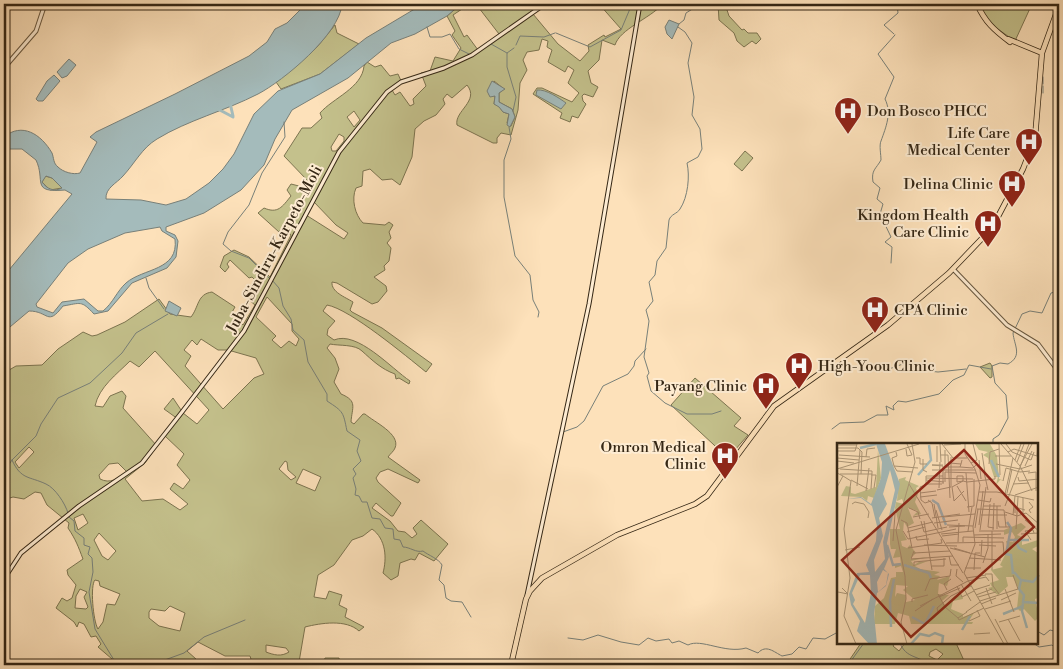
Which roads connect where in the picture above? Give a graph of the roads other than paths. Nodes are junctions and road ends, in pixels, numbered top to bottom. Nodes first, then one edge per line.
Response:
1 (45, 4) edge
2 (545, 4) edge
3 (640, 4) edge
4 (977, 4) edge
5 (1059, 6) edge
6 (1042, 54) junction
7 (4, 68) edge
8 (953, 268) junction
9 (1059, 372) edge
10 (4, 579) edge
11 (525, 602) junction
12 (511, 665) edge

1 - 7 main road
2 - 10 main road, Juba-Sindiru-Karpeto-Moli
3 - 11 main road
4 - 6 main road
5 - 6 main road
6 - 8 main road
8 - 9 main road
8 - 11 main road
11 - 12 main road

